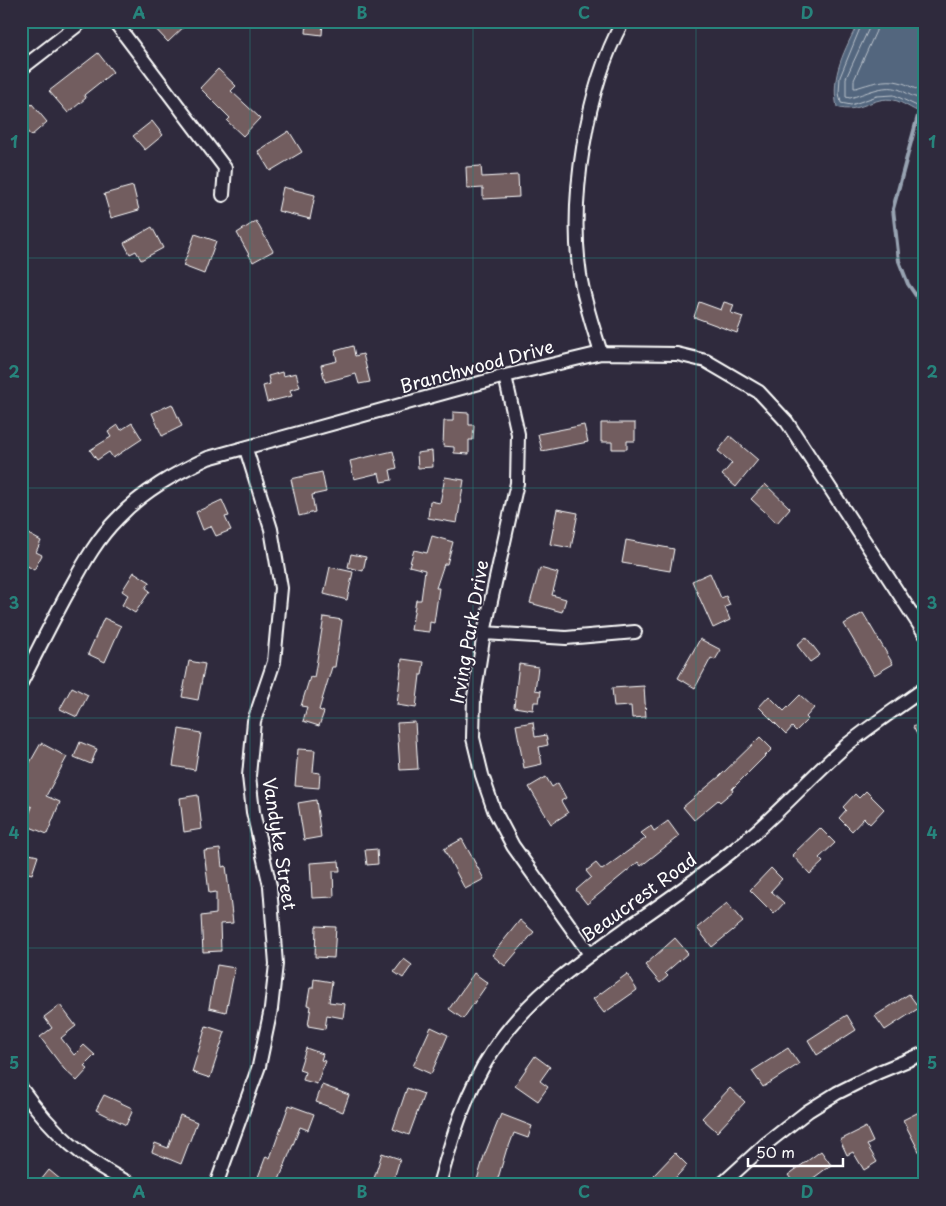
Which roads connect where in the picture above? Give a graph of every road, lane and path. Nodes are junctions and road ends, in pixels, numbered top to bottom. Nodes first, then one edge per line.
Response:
1 (83, 21) edge
2 (114, 21) edge
3 (623, 21) edge
4 (21, 69) edge
5 (222, 195) dead end
6 (601, 352) junction
7 (505, 376) junction
8 (246, 449) junction
9 (484, 632) junction
10 (635, 632) dead end
11 (925, 634) edge
12 (21, 683) edge
13 (925, 688) edge
14 (590, 954) junction
15 (925, 1052) edge
16 (21, 1088) edge
17 (134, 1185) edge
18 (216, 1185) edge
19 (439, 1185) edge
20 (721, 1185) edge

1 - 4 street
2 - 5 street
3 - 6 street
6 - 7 street, Branchwood Drive
6 - 11 street, Branchwood Drive
7 - 8 street, Branchwood Drive
7 - 9 street, Irving Park Drive
8 - 12 street, Branchwood Drive
8 - 18 street, Vandyke Street
9 - 10 street
9 - 14 street, Irving Park Drive
13 - 14 street, Beaucrest Road
14 - 19 street, Beaucrest Road
15 - 20 street
16 - 17 street

